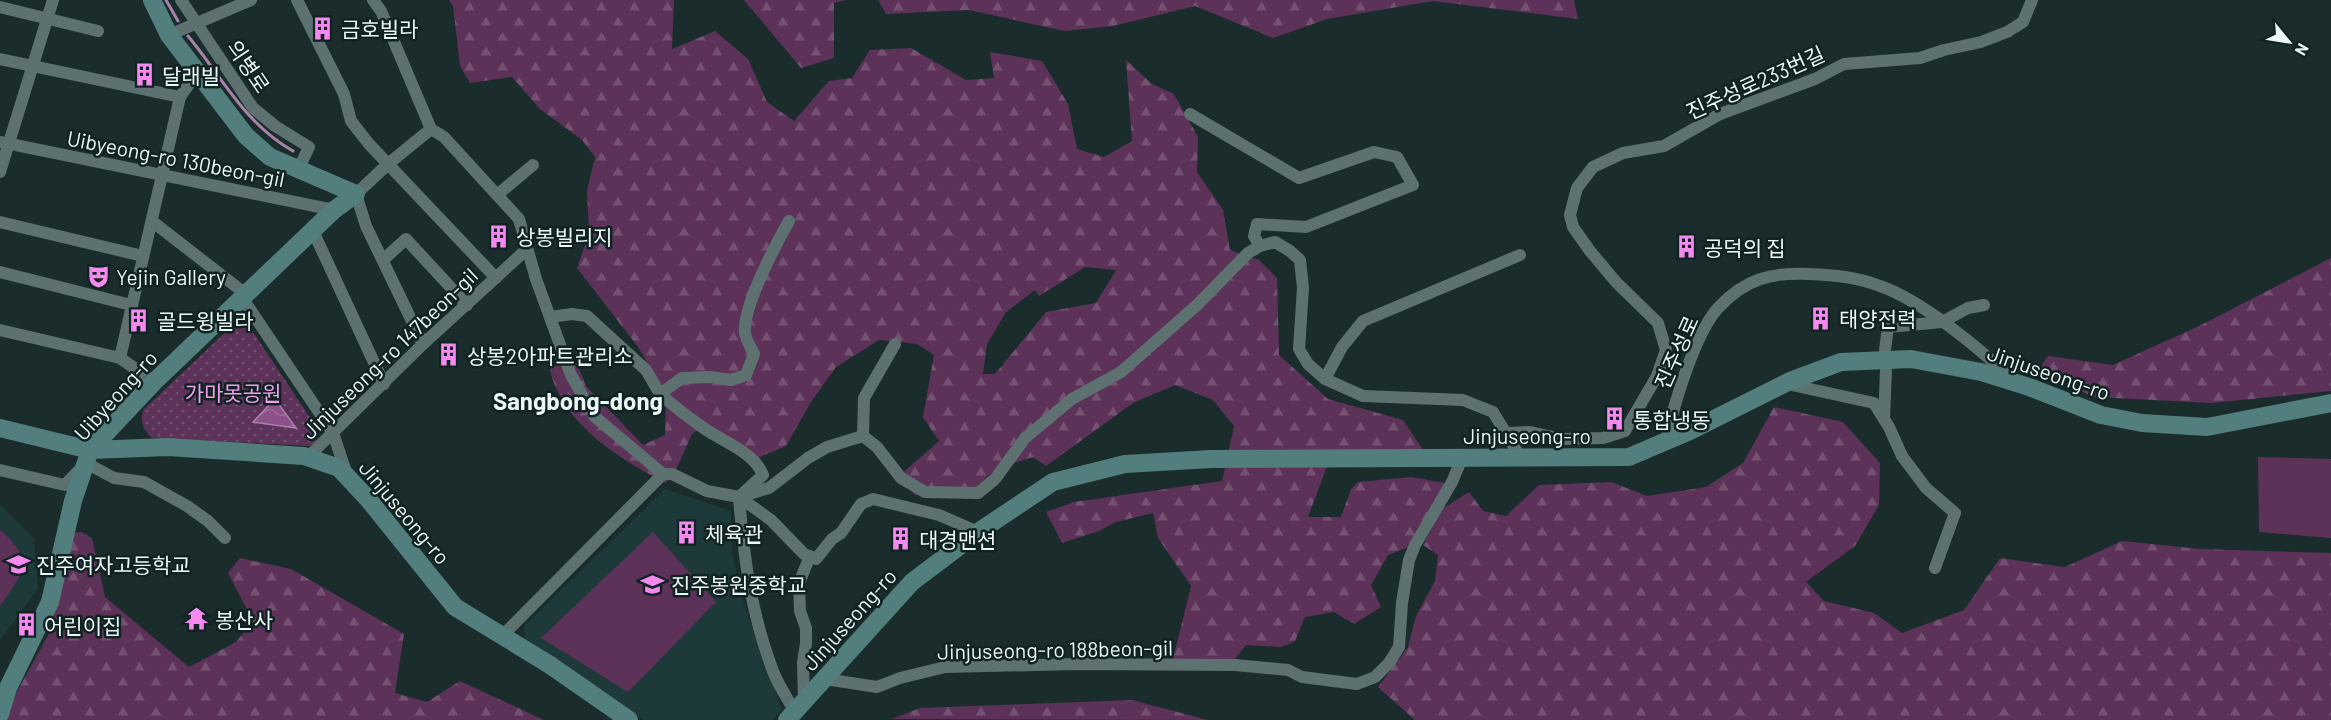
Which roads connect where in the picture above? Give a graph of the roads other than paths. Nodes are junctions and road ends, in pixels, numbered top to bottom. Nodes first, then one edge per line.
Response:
1 (53, 0) edge
2 (152, 0) edge
3 (181, 0) edge
4 (251, 0) edge
5 (297, 0) edge
6 (372, 0) edge
7 (2032, 0) edge
8 (231, 3) edge
9 (0, 7) edge
10 (47, 18) junction
11 (196, 23) junction
12 (98, 31) dead end
13 (169, 35) junction
14 (0, 59) edge
15 (33, 66) junction
16 (198, 71) junction
17 (180, 97) junction
18 (1190, 114) dead end
19 (431, 129) junction
20 (4, 143) edge
21 (388, 164) junction
22 (533, 165) dead end
23 (299, 168) junction
24 (0, 172) edge
25 (163, 175) junction
26 (356, 194) junction
27 (497, 195) junction
28 (334, 210) junction
29 (789, 221) dead end
30 (0, 222) edge
31 (153, 222) junction
32 (313, 231) junction
33 (1260, 246) junction
34 (527, 249) junction
35 (1520, 255) dead end
36 (143, 256) junction
37 (383, 260) junction
38 (0, 272) edge
39 (496, 278) junction
40 (245, 297) junction
41 (467, 304) junction
42 (131, 305) junction
43 (1984, 305) dead end
44 (550, 317) junction
45 (1942, 322) junction
46 (0, 330) edge
47 (423, 344) junction
48 (895, 344) dead end
49 (1885, 350) dead end
50 (120, 358) junction
51 (1886, 370) dead end
52 (1325, 379) junction
53 (154, 382) junction
54 (2015, 382) junction
55 (384, 384) junction
56 (1786, 384) junction
57 (660, 394) junction
58 (2331, 403) edge
59 (1884, 419) junction
60 (0, 428) edge
61 (333, 433) junction
62 (1504, 433) junction
63 (863, 436) junction
64 (1666, 441) junction
65 (304, 456) junction
66 (88, 457) junction
67 (1462, 458) junction
68 (1521, 458) junction
69 (0, 470) edge
70 (663, 474) junction
71 (348, 477) junction
72 (739, 497) junction
73 (978, 532) junction
74 (225, 538) dead end
75 (810, 556) junction
76 (1935, 568) dead end
77 (501, 637) junction
78 (825, 679) junction
79 (795, 711) edge
80 (0, 714) edge
81 (629, 720) edge

1 - 10 street
2 - 13 main road
3 - 11 street, 의병로
4 - 8 street
5 - 21 street
6 - 19 street
7 - 62 street, 진주성로233번길
8 - 11 street
9 - 10 street
10 - 12 street
10 - 15 street
11 - 13 street
11 - 23 street, 의병로
13 - 16 main road
14 - 15 street
15 - 17 street
15 - 20 street
16 - 17 street
16 - 23 main road
17 - 25 street
18 - 33 street
19 - 21 street
19 - 27 street
20 - 24 street
20 - 25 street, Uibyeong-ro 130beon-gil
21 - 26 street
21 - 39 street
22 - 27 street
23 - 26 main road
25 - 28 street, Uibyeong-ro 130beon-gil
25 - 31 street
26 - 28 main road, Uibyeong-ro
26 - 37 street
27 - 34 street
28 - 32 main road, Uibyeong-ro
29 - 57 street
30 - 36 street
31 - 36 street
31 - 40 street
32 - 40 main road, Uibyeong-ro
32 - 55 street
33 - 52 street
33 - 63 street
34 - 39 street, Jinjuseong-ro 147beon-gil
34 - 44 street
35 - 52 street
36 - 42 street
37 - 41 street
37 - 47 street
38 - 42 street
39 - 41 street, Jinjuseong-ro 147beon-gil
40 - 53 main road, Uibyeong-ro
40 - 61 street
41 - 47 street, Jinjuseong-ro 147beon-gil
42 - 50 street
43 - 45 street
44 - 57 street
44 - 70 street
45 - 49 street
45 - 54 street, 진주성로
45 - 64 street, 진주성로
46 - 50 street
47 - 55 street, Jinjuseong-ro 147beon-gil
48 - 63 street
50 - 53 street
51 - 59 street
52 - 62 street
53 - 66 main road, Uibyeong-ro
54 - 56 main road, Jinjuseong-ro
54 - 58 main road, Jinjuseong-ro
55 - 61 street, Jinjuseong-ro 147beon-gil
56 - 59 street
56 - 64 main road, Jinjuseong-ro
57 - 72 street
59 - 76 street
60 - 66 main road, Jinjuseong-ro
61 - 65 street, Jinjuseong-ro 147beon-gil
61 - 71 street
62 - 68 street
63 - 72 street
64 - 68 main road, Jinjuseong-ro
65 - 66 main road, Jinjuseong-ro
65 - 71 main road, Jinjuseong-ro
66 - 69 street
66 - 74 street
66 - 80 main road, Uibyeong-ro
67 - 68 main road, Jinjuseong-ro
67 - 73 main road, Jinjuseong-ro
67 - 78 street, Jinjuseong-ro 188beon-gil
70 - 72 street
70 - 77 street
71 - 77 main road, Jinjuseong-ro
72 - 75 street
72 - 79 street
73 - 75 street
73 - 78 main road, Jinjuseong-ro
75 - 79 street
77 - 81 main road, Jinjuseong-ro
78 - 79 main road, Jinjuseong-ro

